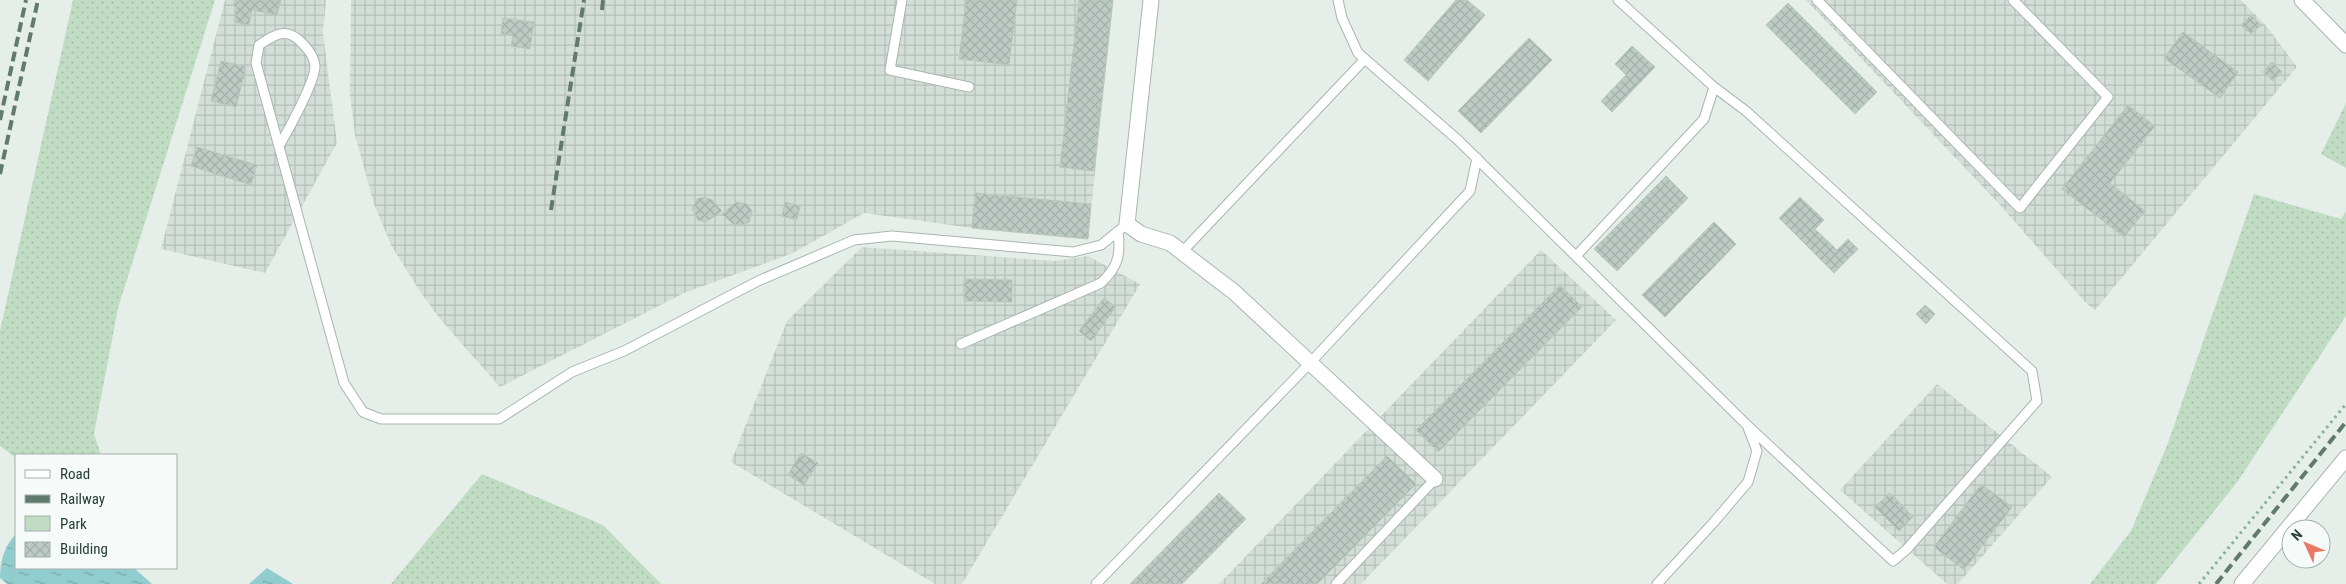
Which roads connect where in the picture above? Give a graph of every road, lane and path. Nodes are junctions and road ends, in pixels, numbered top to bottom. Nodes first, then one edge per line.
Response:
1 (902, 0) edge
2 (1151, 0) edge
3 (1338, 0) edge
4 (1618, 0) edge
5 (1817, 0) edge
6 (2013, 0) edge
7 (2302, 0) edge
8 (2346, 46) edge
9 (1365, 59) junction
10 (969, 87) dead end
11 (1714, 87) junction
12 (279, 146) junction
13 (1476, 158) junction
14 (1122, 228) junction
15 (1182, 252) junction
16 (1576, 256) junction
17 (961, 344) dead end
18 (1310, 363) junction
19 (2346, 404) edge
20 (1747, 425) junction
21 (2346, 458) edge
22 (1435, 479) joint
23 (1096, 584) edge
24 (1336, 584) edge
25 (1657, 584) edge
26 (2200, 584) edge
27 (2242, 584) edge

1 - 10 lane
2 - 14 street
3 - 9 lane
4 - 11 lane
5 - 6 lane
7 - 8 street
9 - 13 lane
9 - 15 lane
11 - 16 lane
11 - 20 lane
12 - 12 lane
12 - 14 lane
13 - 16 lane
13 - 18 lane
14 - 15 street
14 - 17 lane
15 - 18 street
16 - 20 lane
18 - 22 street
18 - 23 lane
19 - 26 path
20 - 25 lane
21 - 27 street
22 - 24 lane

